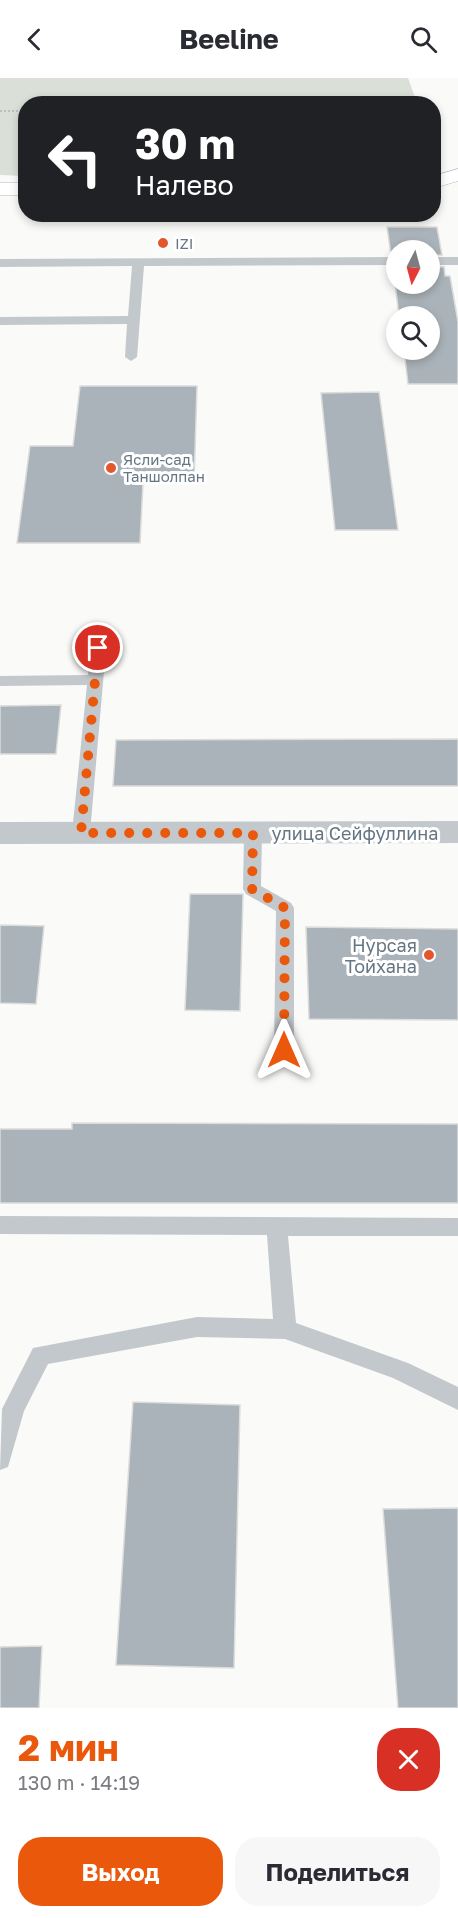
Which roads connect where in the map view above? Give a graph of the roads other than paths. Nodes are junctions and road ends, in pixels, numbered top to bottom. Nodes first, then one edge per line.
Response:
1 (458, 175) edge
2 (441, 180) edge
3 (0, 189) edge
4 (18, 189) edge
5 (386, 261) edge
6 (440, 261) edge
7 (458, 261) edge
8 (138, 262) junction
9 (0, 263) edge
10 (134, 320) junction
11 (0, 321) edge
12 (131, 357) dead end
13 (98, 648) dead end
14 (95, 680) junction
15 (0, 681) edge
16 (458, 832) edge
17 (0, 833) edge
18 (81, 833) junction
19 (253, 833) junction
20 (284, 1050) dead end
21 (0, 1225) edge
22 (277, 1227) junction
23 (458, 1227) edge
24 (285, 1329) junction
25 (458, 1399) edge
26 (0, 1459) edge

1 - 2 street
3 - 4 street
5 - 8 lane
6 - 7 lane
8 - 9 lane
8 - 10 lane
10 - 11 lane
10 - 12 lane
13 - 14 lane
14 - 15 lane
14 - 18 lane
16 - 19 street, улица Сейфуллина
17 - 18 street, улица Сейфуллина
18 - 19 street, улица Сейфуллина
19 - 20 lane
21 - 22 lane
22 - 23 lane
22 - 24 lane
24 - 25 lane
24 - 26 lane

